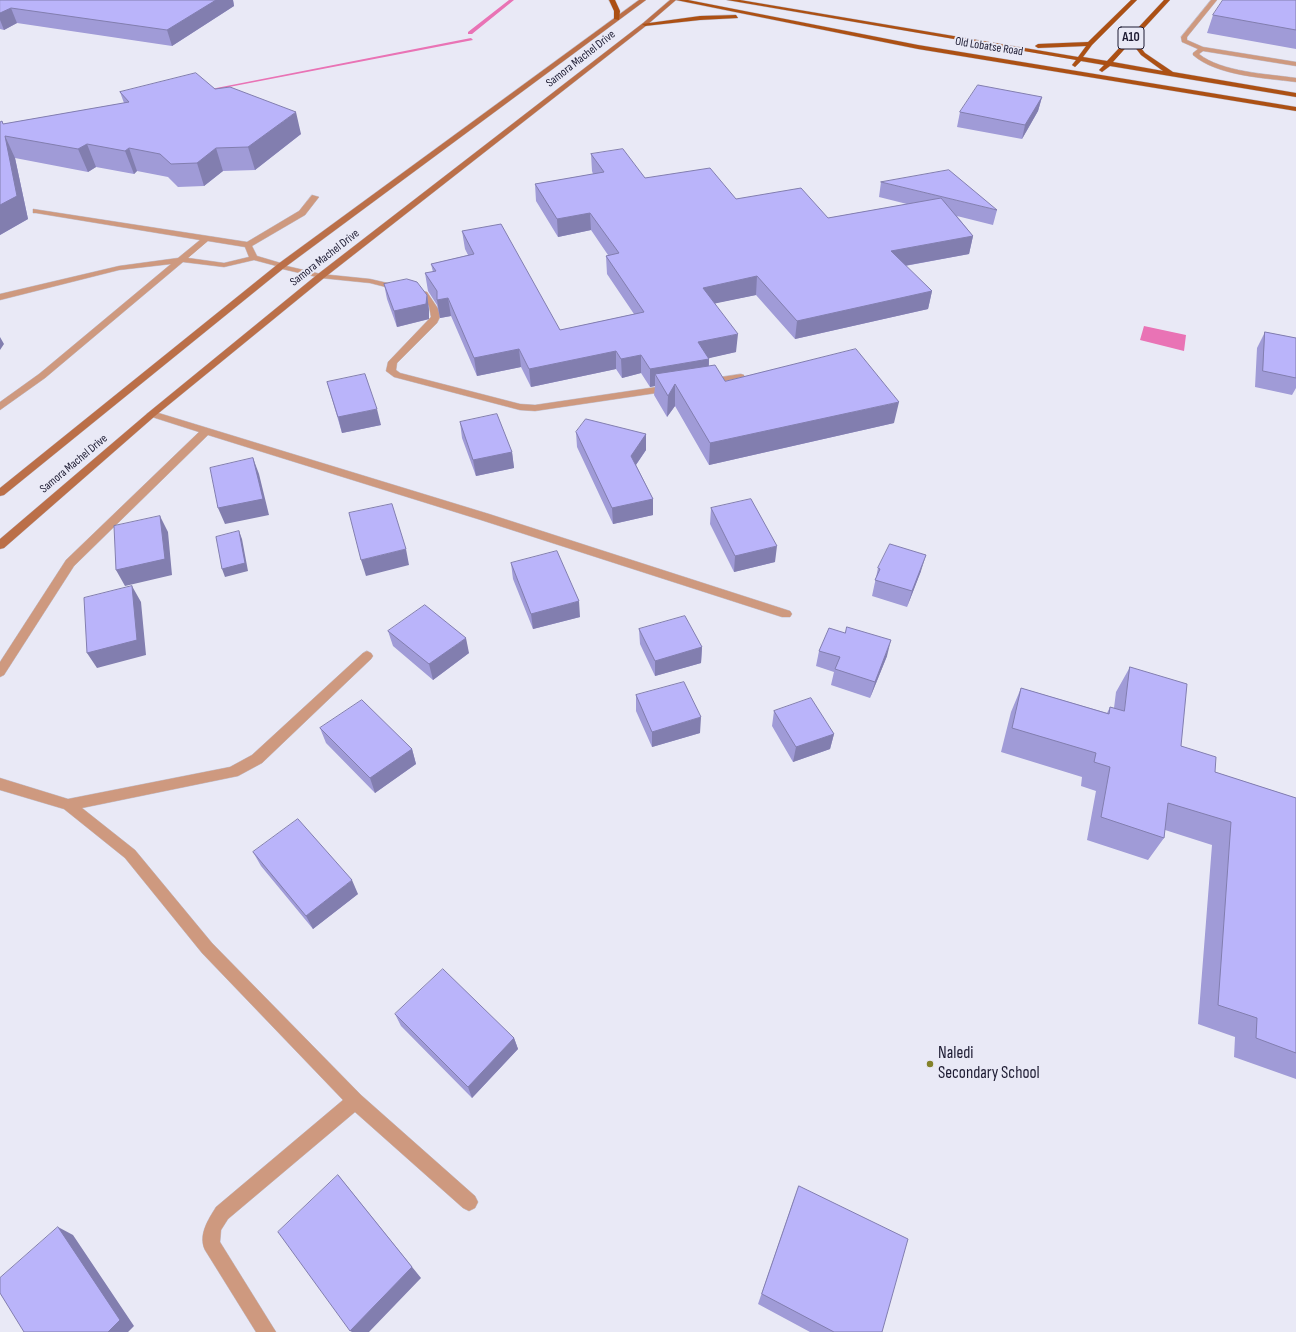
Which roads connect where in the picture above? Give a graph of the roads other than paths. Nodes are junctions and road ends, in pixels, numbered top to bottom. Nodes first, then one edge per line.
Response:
1 (612, 0) edge
2 (642, 0) edge
3 (673, 0) edge
4 (679, 0) edge
5 (730, 0) edge
6 (1134, 0) edge
7 (1166, 0) edge
8 (1214, 0) edge
9 (617, 19) junction
10 (773, 20) junction
11 (644, 24) junction
12 (1131, 38) junction
13 (1090, 44) junction
14 (996, 45) junction
15 (1202, 49) junction
16 (1080, 60) junction
17 (1296, 64) edge
18 (1107, 65) junction
19 (1069, 71) junction
20 (1096, 76) junction
21 (1174, 76) junction
22 (1296, 80) edge
23 (1296, 95) edge
24 (1296, 109) edge
25 (315, 197) dead end
26 (36, 211) dead end
27 (207, 238) junction
28 (248, 245) junction
29 (254, 258) junction
30 (182, 260) junction
31 (281, 266) junction
32 (320, 276) junction
33 (0, 297) edge
34 (741, 377) edge
35 (695, 384) edge
36 (680, 387) edge
37 (0, 407) edge
38 (152, 414) junction
39 (207, 430) junction
40 (0, 493) edge
41 (0, 545) edge
42 (786, 614) dead end
43 (367, 656) dead end
44 (0, 672) edge
45 (0, 784) edge
46 (68, 805) junction
47 (355, 1101) junction
48 (470, 1202) dead end
49 (267, 1332) edge

1 - 9 main road
2 - 9 main road, Samora Machel Drive
3 - 11 main road, Samora Machel Drive
4 - 10 main road, Old Lobatse Road
5 - 14 main road, Old Lobatse Road
6 - 13 main road, A10
7 - 12 main road, A10
8 - 15 street
9 - 31 main road, Samora Machel Drive
10 - 11 main road
10 - 19 main road, Old Lobatse Road
11 - 32 main road, Samora Machel Drive
12 - 18 main road, A10
12 - 21 main road, A10
13 - 14 main road
13 - 16 main road, A10
14 - 16 main road, Old Lobatse Road
15 - 17 street
15 - 22 street
16 - 18 main road, Old Lobatse Road
16 - 19 main road, A10
18 - 20 main road, A10
18 - 21 main road, Old Lobatse Road
19 - 20 main road, Old Lobatse Road
20 - 24 main road, Old Lobatse Road
21 - 23 main road, Old Lobatse Road
25 - 28 street
26 - 27 street
27 - 28 street
27 - 30 street
28 - 29 street
29 - 30 street
29 - 31 street
30 - 33 street
30 - 37 street
31 - 32 street
31 - 40 main road, Samora Machel Drive
32 - 36 street
32 - 38 main road, Samora Machel Drive
34 - 35 street
38 - 39 street
38 - 41 main road, Samora Machel Drive
39 - 42 street
39 - 44 street
43 - 46 street
45 - 46 street
46 - 47 street
47 - 48 street
47 - 49 street

